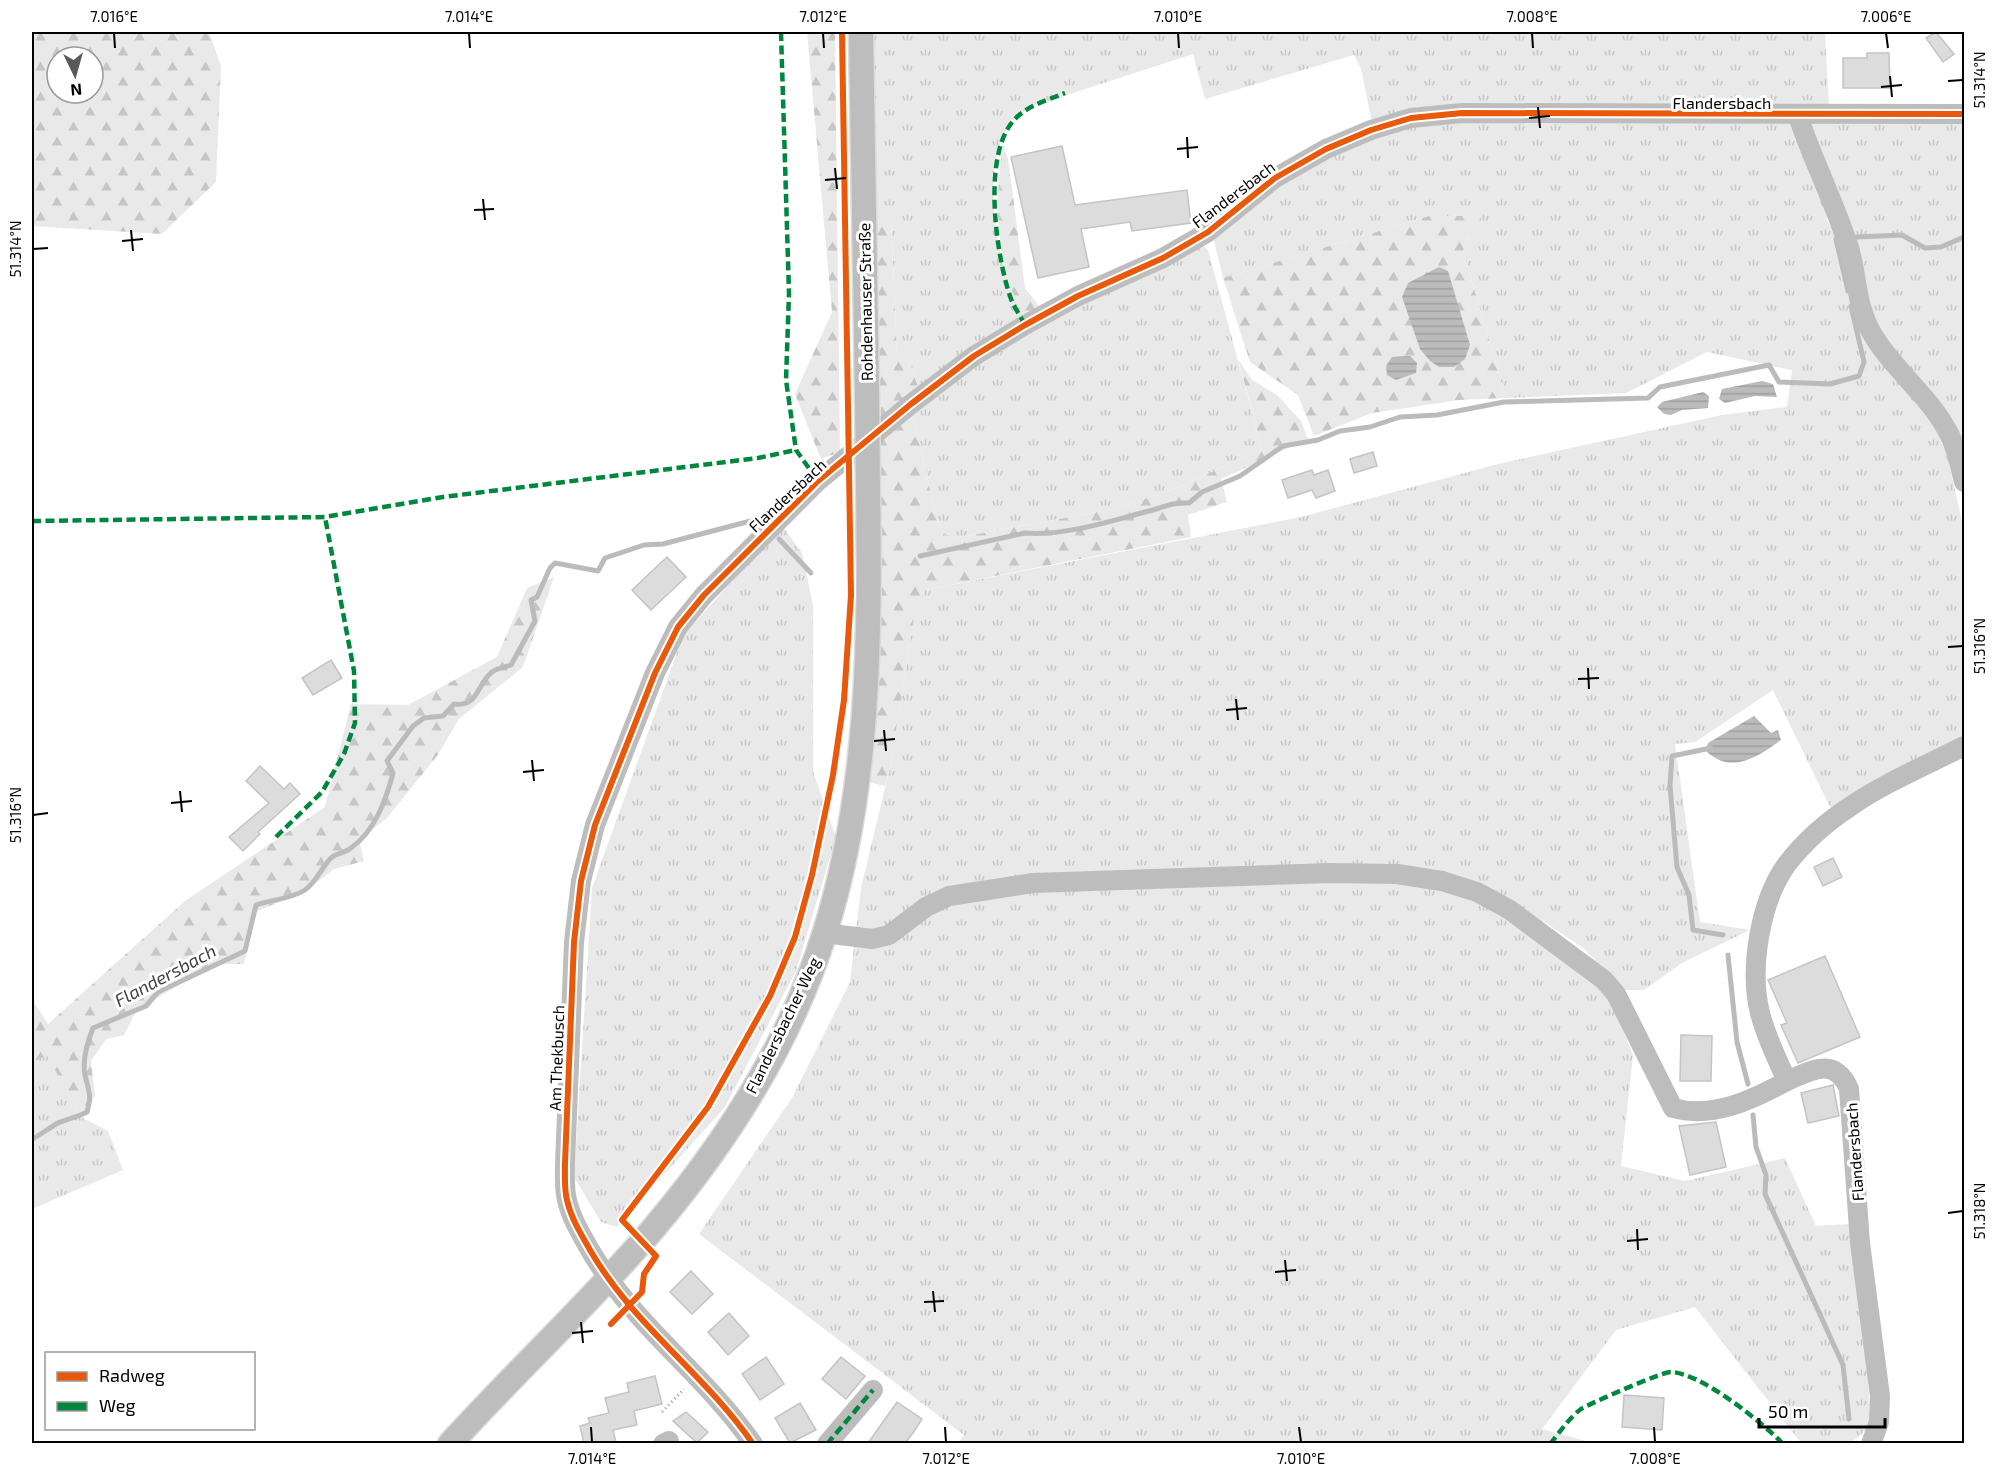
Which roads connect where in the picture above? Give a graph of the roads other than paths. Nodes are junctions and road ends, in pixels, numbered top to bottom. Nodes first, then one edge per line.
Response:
1 (861, 32) edge
2 (1965, 114) edge
3 (1798, 116) junction
4 (1965, 482) edge
5 (870, 573) joint
6 (678, 627) joint
7 (1965, 746) edge
8 (824, 933) junction
9 (1787, 1082) junction
10 (608, 1280) junction
11 (873, 1390) dead end
12 (450, 1443) edge
13 (753, 1443) edge
14 (827, 1443) edge
15 (1870, 1443) edge

1 - 5 main road, Rohdenhauser Straße, bridge
2 - 3 street, Flandersbach
3 - 4 street
3 - 6 street, Flandersbach
5 - 8 main road, Flandersbacher Weg
6 - 10 street, Am Thekbusch
7 - 9 street
8 - 9 street, Flandersbach
8 - 10 main road, Flandersbacher Weg
9 - 15 street, Flandersbach
10 - 12 main road, Flandersbacher Weg
10 - 13 street, Am Thekbusch
11 - 14 street

